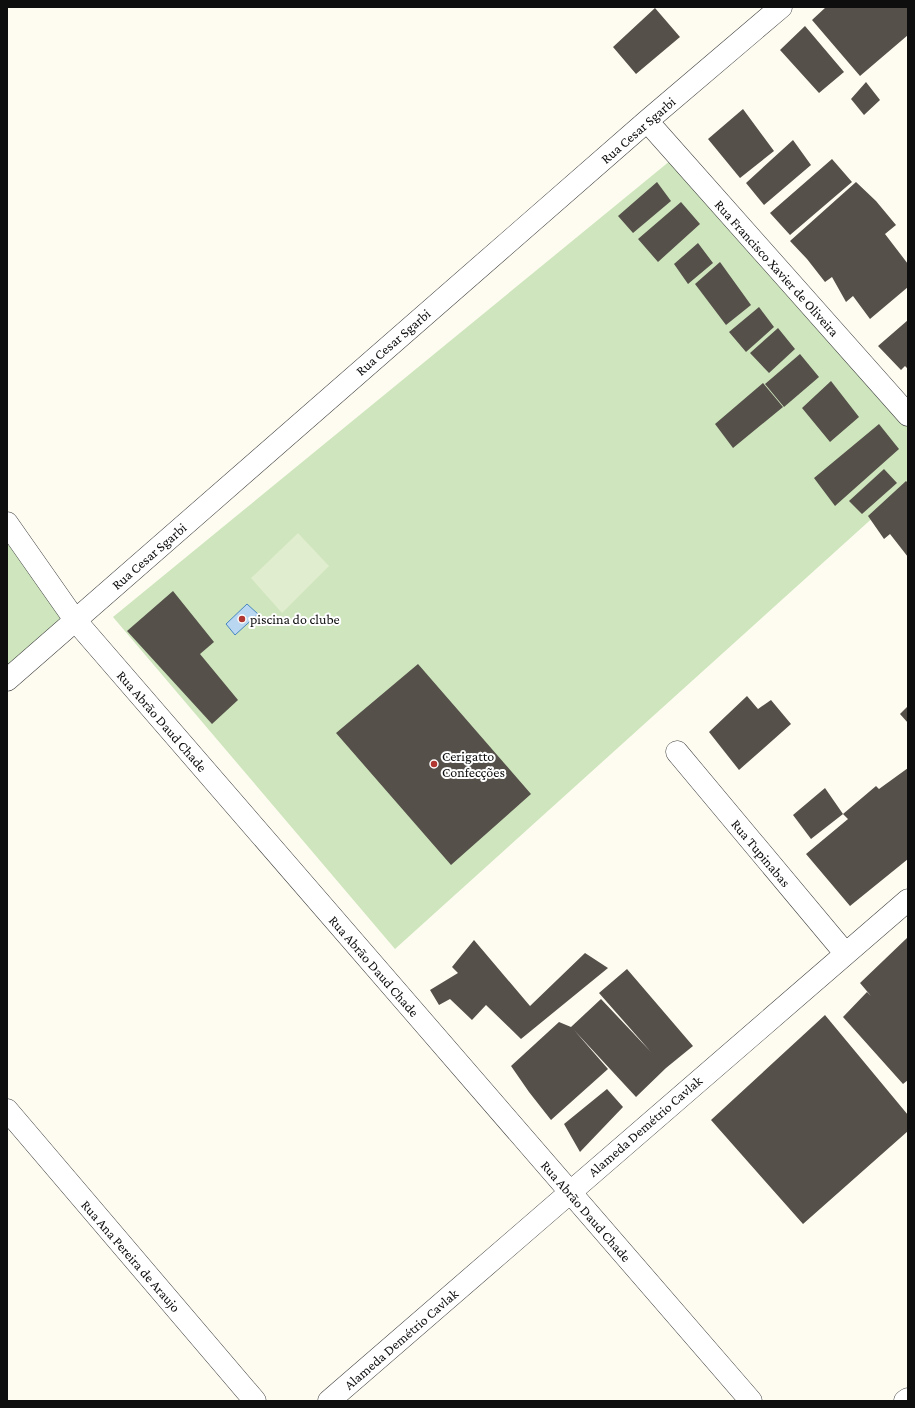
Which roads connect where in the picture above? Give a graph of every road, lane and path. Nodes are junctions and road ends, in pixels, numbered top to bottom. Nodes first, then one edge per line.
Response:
1 (781, 7) edge
2 (646, 121) junction
3 (908, 415) edge
4 (7, 523) edge
5 (75, 620) junction
6 (7, 680) edge
7 (676, 752) dead end
8 (908, 900) edge
9 (845, 953) junction
10 (7, 1110) edge
11 (570, 1192) junction
12 (908, 1399) edge
13 (256, 1401) edge
14 (329, 1401) edge
15 (751, 1401) edge
16 (905, 1401) edge

1 - 2 street, Rua Cesar Sgarbi
2 - 3 street, Rua Francisco Xavier de Oliveira
2 - 5 street, Rua Cesar Sgarbi
4 - 5 street, Rua Abrão Daud Chade
5 - 6 street, Rua Cesar Sgarbi
5 - 11 street, Rua Abrão Daud Chade
7 - 9 street, Rua Tupinabas
8 - 9 street, Alameda Demétrio Cavlak
9 - 11 street, Alameda Demétrio Cavlak
10 - 13 street, Rua Ana Pereira de Araujo
11 - 14 street, Alameda Demétrio Cavlak
11 - 15 street, Rua Abrão Daud Chade
12 - 16 street

